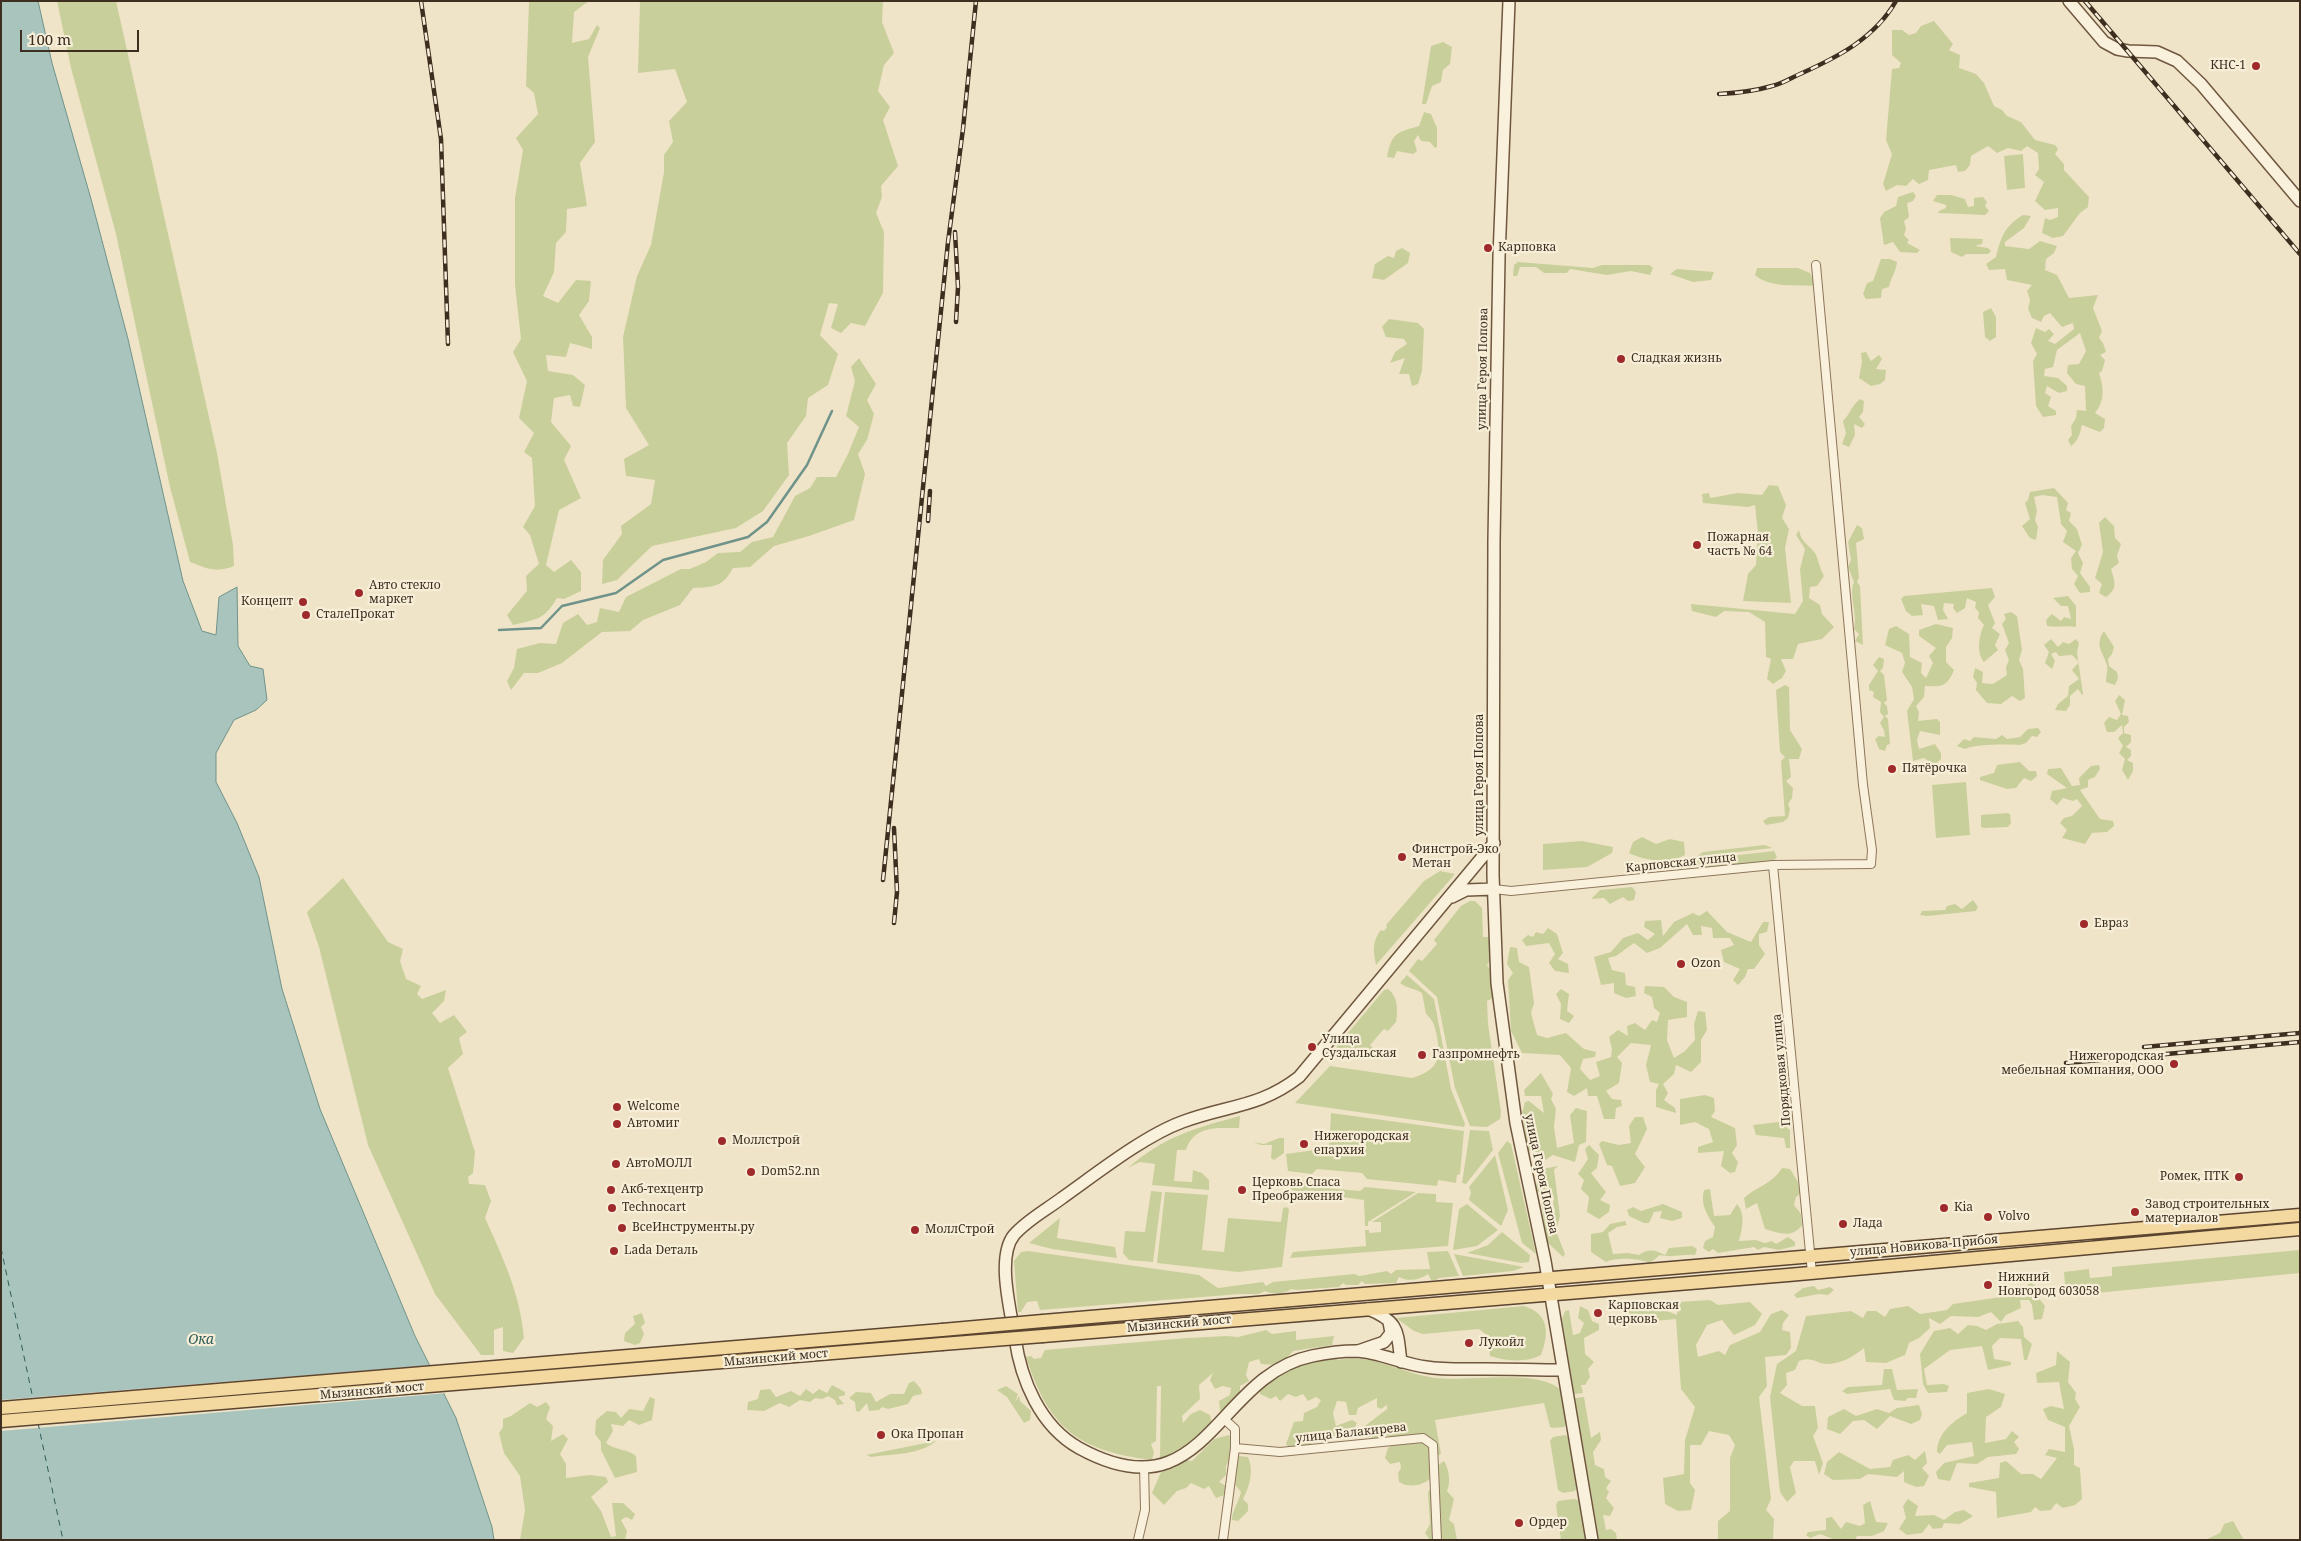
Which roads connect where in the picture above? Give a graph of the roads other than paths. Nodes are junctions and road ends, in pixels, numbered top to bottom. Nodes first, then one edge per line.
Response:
1 (1509, 1) edge
2 (2069, 1) edge
3 (2300, 201) edge
4 (1816, 264) dead end
5 (1494, 843) junction
6 (1773, 865) junction
7 (1494, 889) junction
8 (1450, 898) junction
9 (2300, 1215) edge
10 (2300, 1229) edge
11 (1811, 1256) junction
12 (1812, 1273) junction
13 (1548, 1278) junction
14 (1550, 1293) junction
15 (1367, 1308) junction
16 (1389, 1321) junction
17 (1358, 1351) junction
18 (1401, 1362) junction
19 (632, 1364) junction
20 (1563, 1370) junction
21 (1, 1408) edge
22 (1224, 1419) junction
23 (1, 1421) edge
24 (1235, 1448) junction
25 (1144, 1466) junction
26 (1138, 1540) edge
27 (1223, 1540) edge
28 (1437, 1540) edge
29 (1592, 1540) edge

1 - 5 street, улица Героя Попова
2 - 3 street
4 - 6 street, Карповская улица
5 - 7 street, улица Героя Попова
5 - 8 street
6 - 7 street, Карповская улица
6 - 11 street, Порядковая улица
7 - 8 street
7 - 13 street, улица Героя Попова
8 - 25 street
9 - 11 main road, улица Новикова-Прибоя
10 - 12 main road, улица Новикова-Прибоя
11 - 12 street, Порядковая улица
11 - 13 main road, улица Новикова-Прибоя
12 - 14 main road, улица Новикова-Прибоя
13 - 14 street, улица Героя Попова
13 - 19 main road, Мызинский мост, bridge
14 - 15 main road, Мызинский мост
14 - 20 street, улица Героя Попова
15 - 16 street
15 - 19 main road, Мызинский мост, bridge
16 - 17 street
16 - 18 street
17 - 18 street
17 - 22 street
18 - 20 street
19 - 21 main road, Мызинский мост
19 - 23 main road, Мызинский мост
20 - 29 street, улица Героя Попова
22 - 24 street
22 - 25 street
24 - 27 street
24 - 28 street, улица Балакирева
25 - 26 street

